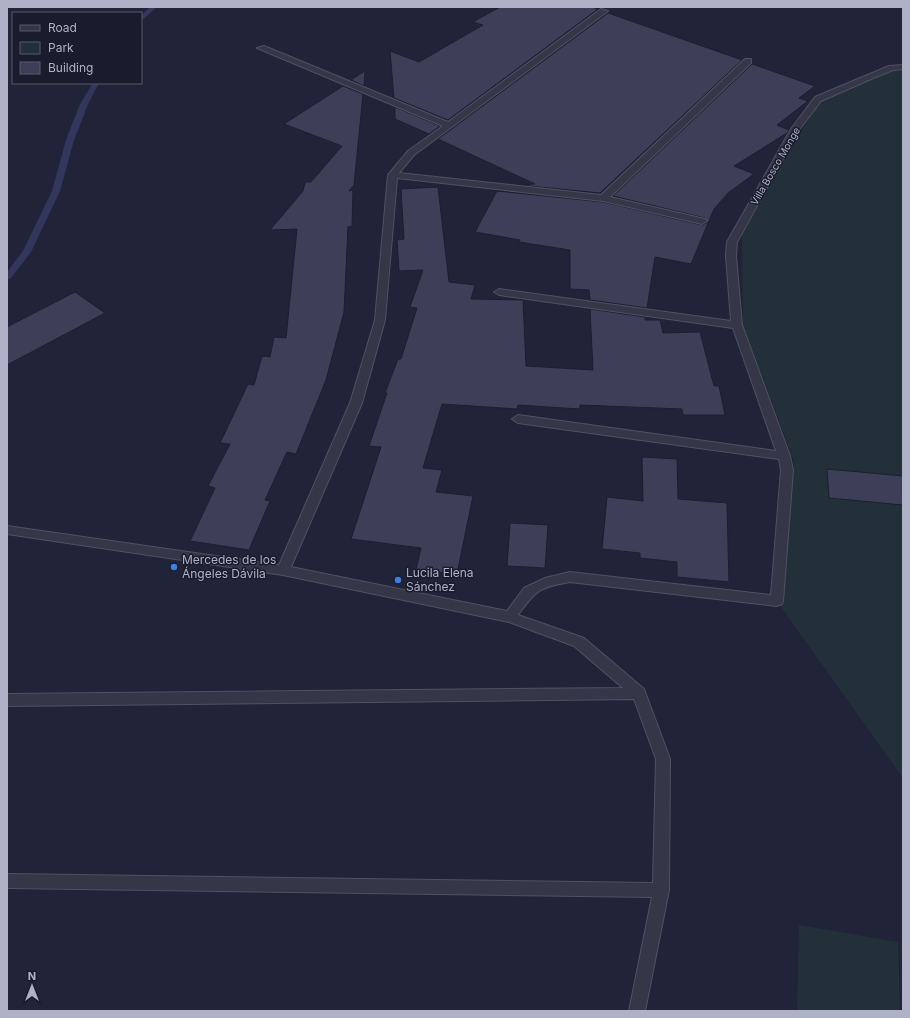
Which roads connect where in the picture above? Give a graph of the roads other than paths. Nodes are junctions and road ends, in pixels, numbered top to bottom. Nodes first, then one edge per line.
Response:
1 (604, 11) dead end
2 (261, 48) dead end
3 (748, 61) dead end
4 (903, 67) edge
5 (449, 125) junction
6 (393, 174) junction
7 (603, 198) junction
8 (702, 222) dead end
9 (499, 292) dead end
10 (737, 325) junction
11 (518, 419) dead end
12 (784, 456) junction
13 (7, 530) edge
14 (283, 570) junction
15 (510, 617) junction
16 (639, 693) junction
17 (7, 700) edge
18 (7, 881) edge
19 (661, 890) junction
20 (637, 1011) edge

1 - 5 street
2 - 5 street
3 - 7 street
4 - 10 street, Villa Bosco Monge
5 - 6 street
6 - 7 street
6 - 14 street
7 - 8 street
9 - 10 street
10 - 12 street, Villa Bosco Monge
11 - 12 street
12 - 15 street, Villa Bosco Monge
13 - 14 street
14 - 15 street
15 - 16 street
16 - 17 street
16 - 19 street
18 - 19 street
19 - 20 street

